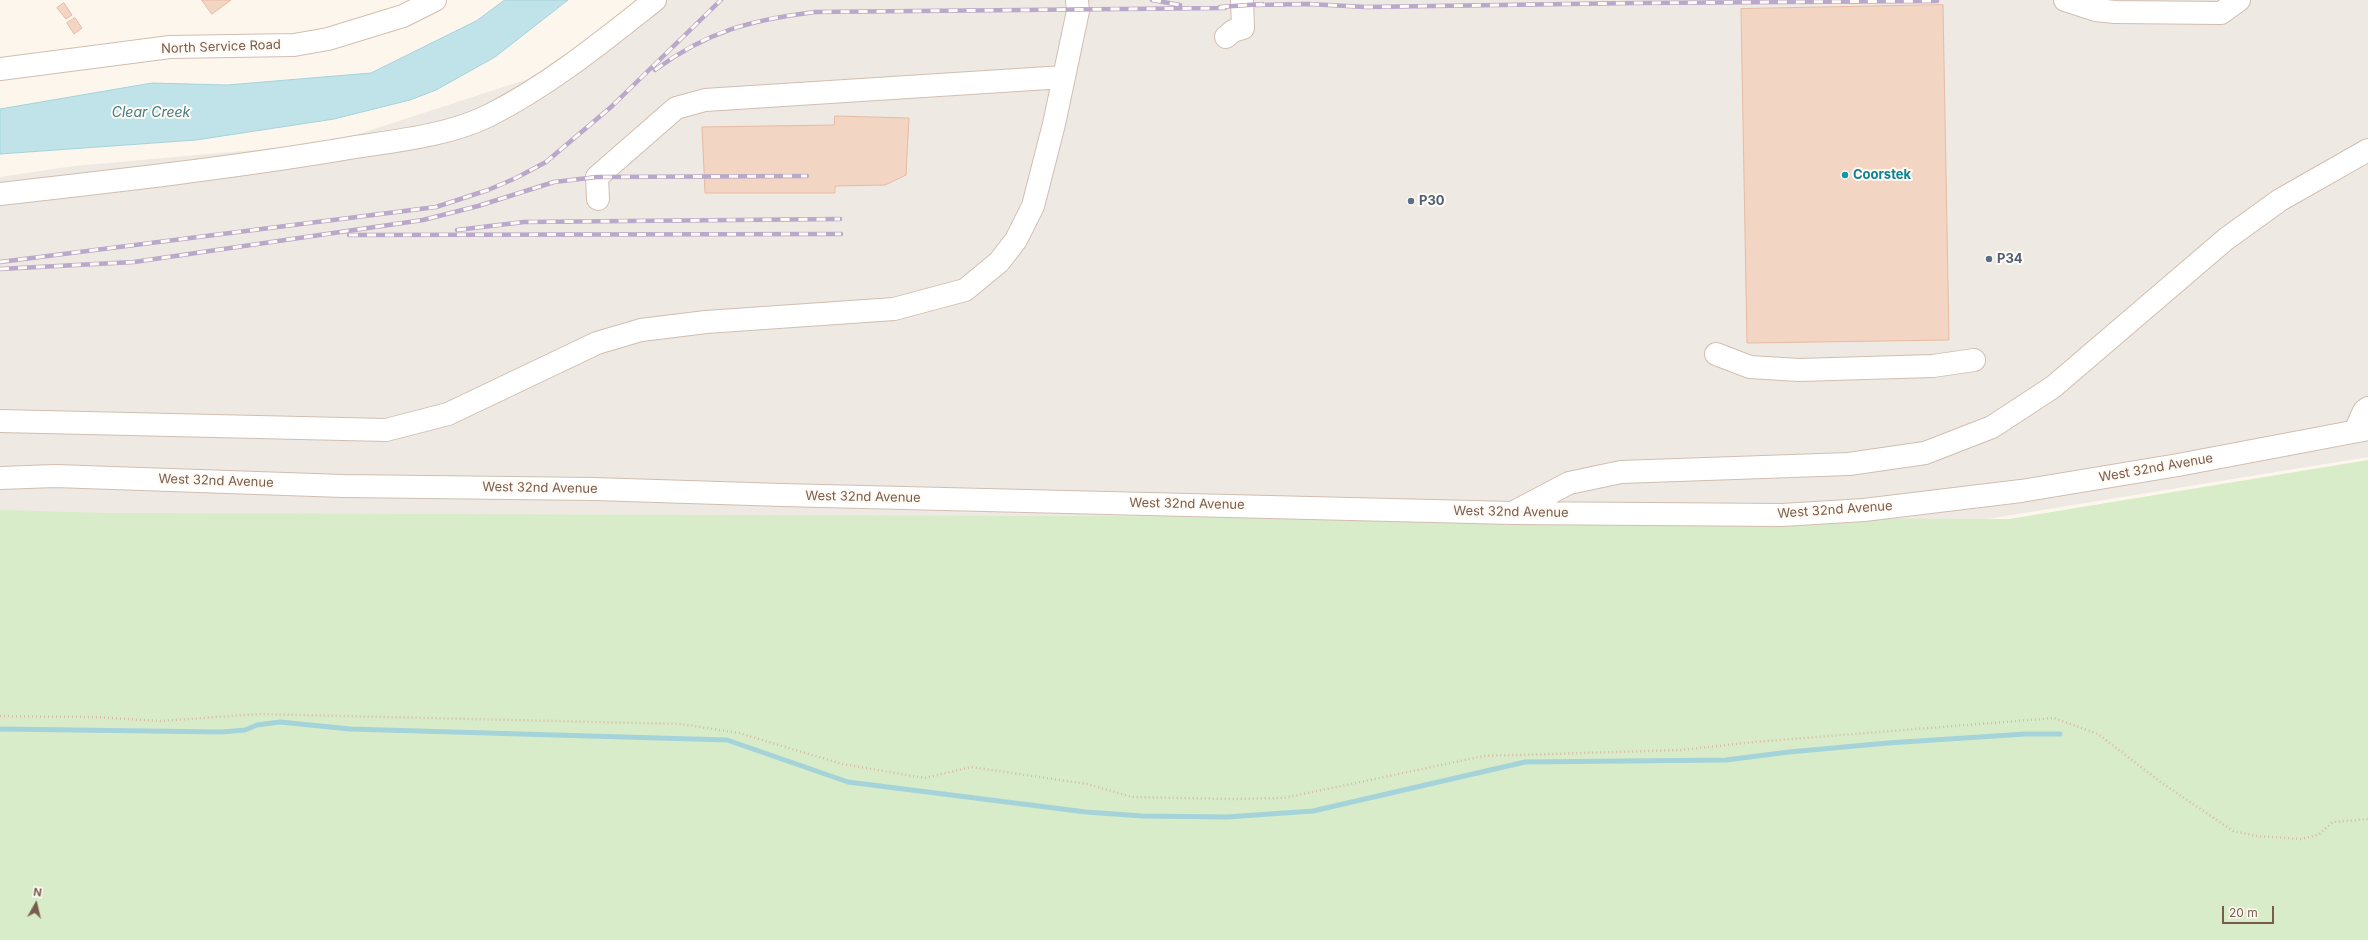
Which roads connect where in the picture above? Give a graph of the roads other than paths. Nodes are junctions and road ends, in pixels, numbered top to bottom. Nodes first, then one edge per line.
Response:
1 (435, 0) edge
2 (655, 0) edge
3 (1077, 0) edge
4 (1242, 0) edge
5 (2065, 0) edge
6 (2239, 0) edge
7 (1226, 37) dead end
8 (0, 69) edge
9 (1064, 77) junction
10 (2368, 150) edge
11 (0, 194) edge
12 (598, 199) dead end
13 (1716, 354) dead end
14 (1974, 360) dead end
15 (2368, 408) edge
16 (0, 421) edge
17 (2362, 430) edge
18 (0, 478) edge
19 (1513, 512) junction

1 - 8 street, North Service Road
2 - 11 street
3 - 9 street
4 - 7 street
5 - 6 street
9 - 12 street
9 - 16 street
10 - 19 street
13 - 14 street
15 - 17 street
17 - 19 street, West 32nd Avenue
18 - 19 street, West 32nd Avenue

